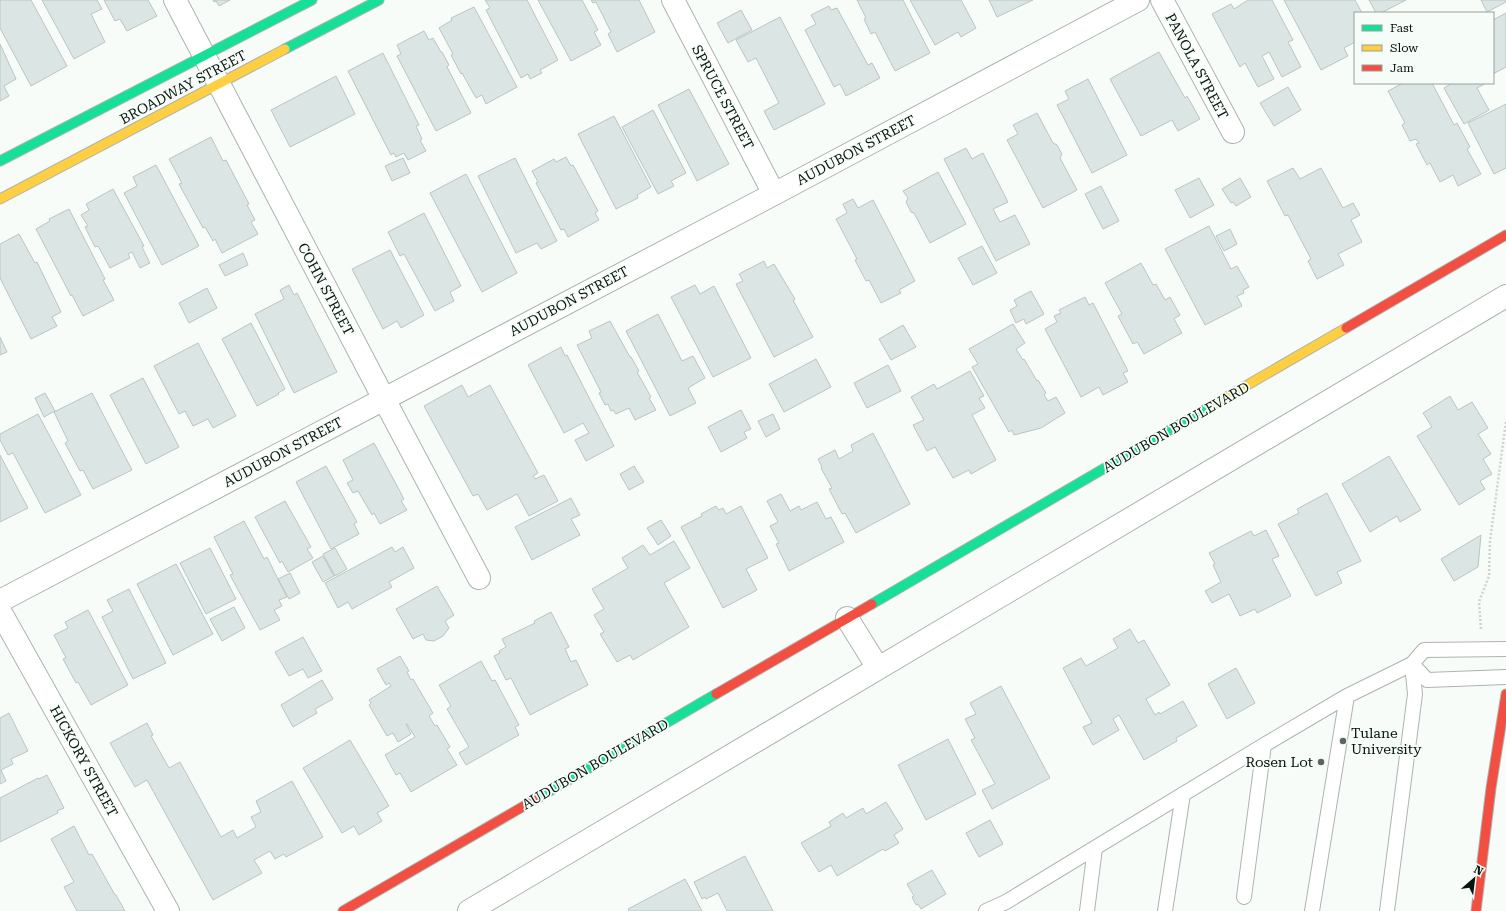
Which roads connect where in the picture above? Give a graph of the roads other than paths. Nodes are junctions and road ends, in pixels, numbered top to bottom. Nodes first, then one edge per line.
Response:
1 (175, 0) edge
2 (312, 0) edge
3 (379, 0) edge
4 (672, 0) edge
5 (1138, 0) edge
6 (1162, 0) edge
7 (204, 55) junction
8 (219, 84) junction
9 (1233, 132) dead end
10 (0, 161) edge
11 (774, 194) junction
12 (0, 199) edge
13 (1506, 235) edge
14 (1506, 296) edge
15 (384, 399) junction
16 (479, 578) dead end
17 (0, 601) edge
18 (0, 611) edge
19 (847, 618) junction
20 (1506, 649) edge
21 (1412, 664) junction
22 (878, 668) junction
23 (1506, 677) edge
24 (1506, 694) edge
25 (1347, 696) junction
26 (1264, 745) junction
27 (1183, 794) junction
28 (1095, 848) junction
29 (1244, 897) dead end
30 (168, 911) edge
31 (343, 911) edge
32 (469, 911) edge
33 (986, 911) edge
34 (1087, 911) edge
35 (1165, 911) edge
36 (1312, 911) edge
37 (1387, 911) edge
38 (1476, 911) edge

1 - 7 street, COHN STREET
2 - 7 street, BROADWAY STREET
3 - 8 street, BROADWAY STREET
4 - 11 street, SPRUCE STREET
5 - 11 street, AUDUBON STREET
6 - 9 street, PANOLA STREET
7 - 8 street, COHN STREET
7 - 10 street, BROADWAY STREET
8 - 12 street, BROADWAY STREET
8 - 15 street, COHN STREET
11 - 15 street, AUDUBON STREET
13 - 19 street, AUDUBON BOULEVARD
14 - 22 street
15 - 16 street, COHN STREET
15 - 17 street, AUDUBON STREET
18 - 30 street, HICKORY STREET
19 - 22 street
19 - 31 street, AUDUBON BOULEVARD
20 - 21 lane
21 - 23 lane
21 - 25 lane
21 - 37 lane
22 - 32 street
24 - 38 street
25 - 26 lane
25 - 36 lane
26 - 27 lane
26 - 29 lane
27 - 28 lane
27 - 35 lane
28 - 33 lane
28 - 34 lane

